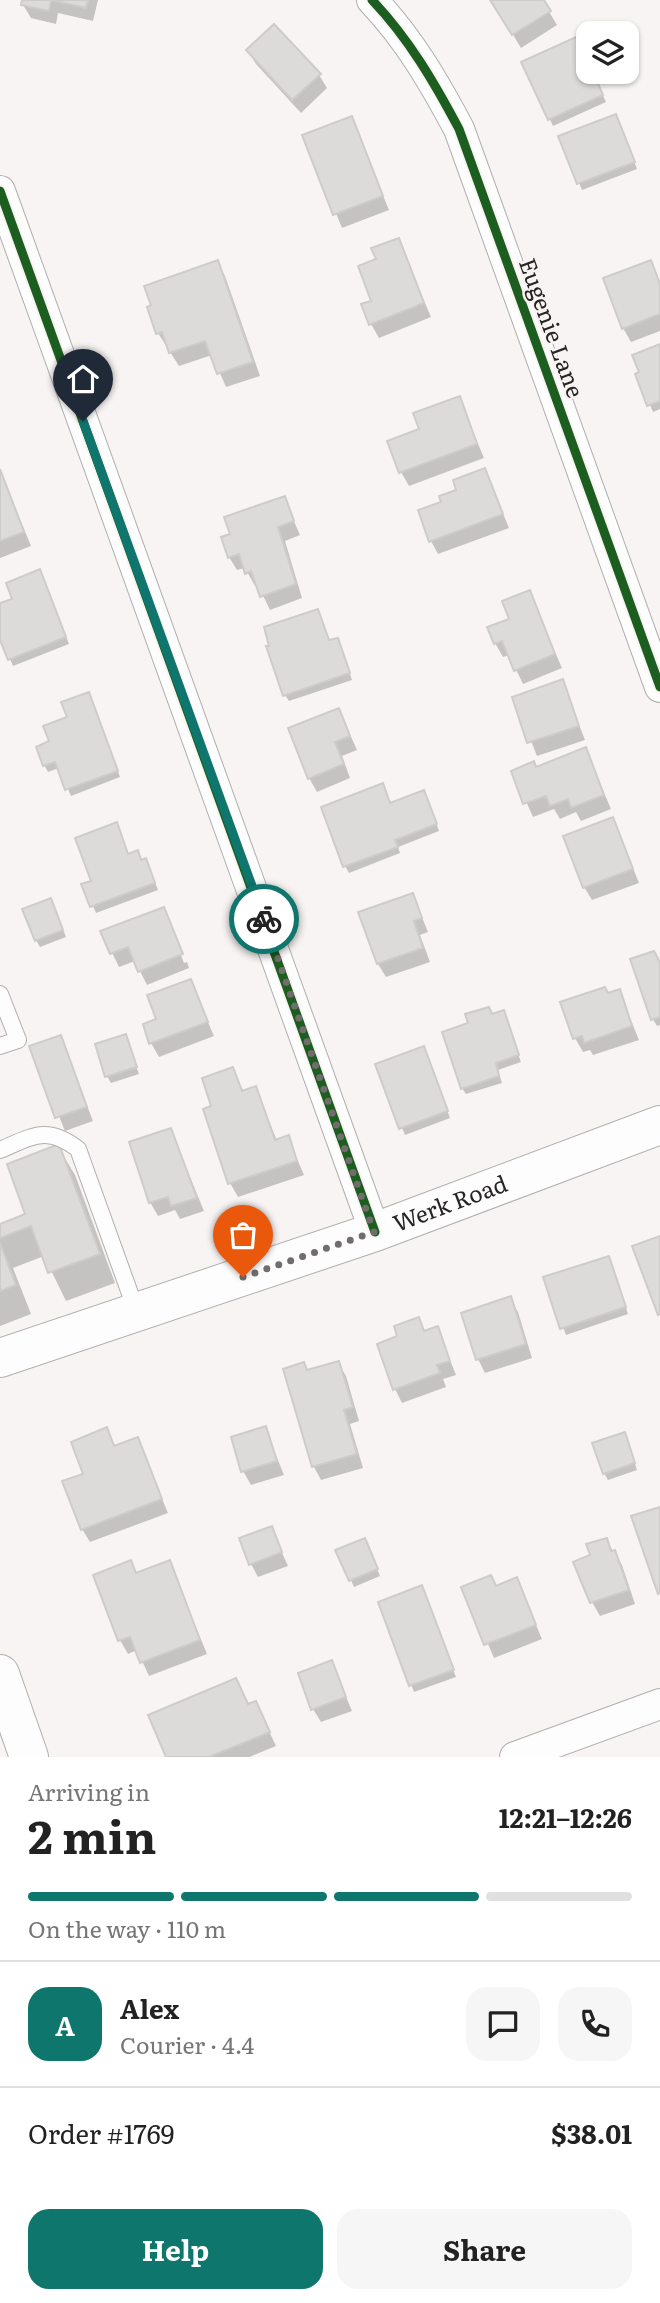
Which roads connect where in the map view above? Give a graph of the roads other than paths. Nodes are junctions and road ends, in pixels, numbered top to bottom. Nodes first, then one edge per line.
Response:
1 (372, 0) edge
2 (0, 191) edge
3 (660, 687) edge
4 (0, 994) edge
5 (0, 1046) edge
6 (660, 1125) edge
7 (0, 1150) edge
8 (374, 1232) junction
9 (137, 1313) junction
10 (0, 1358) edge
11 (0, 1674) edge
12 (660, 1704) edge
13 (25, 1756) edge
14 (515, 1757) edge

1 - 3 street, Eugenie Lane
2 - 8 street
4 - 5 lane
6 - 8 street, Werk Road
7 - 9 lane
8 - 9 street, Werk Road
9 - 10 street, Werk Road
11 - 13 street
12 - 14 street

